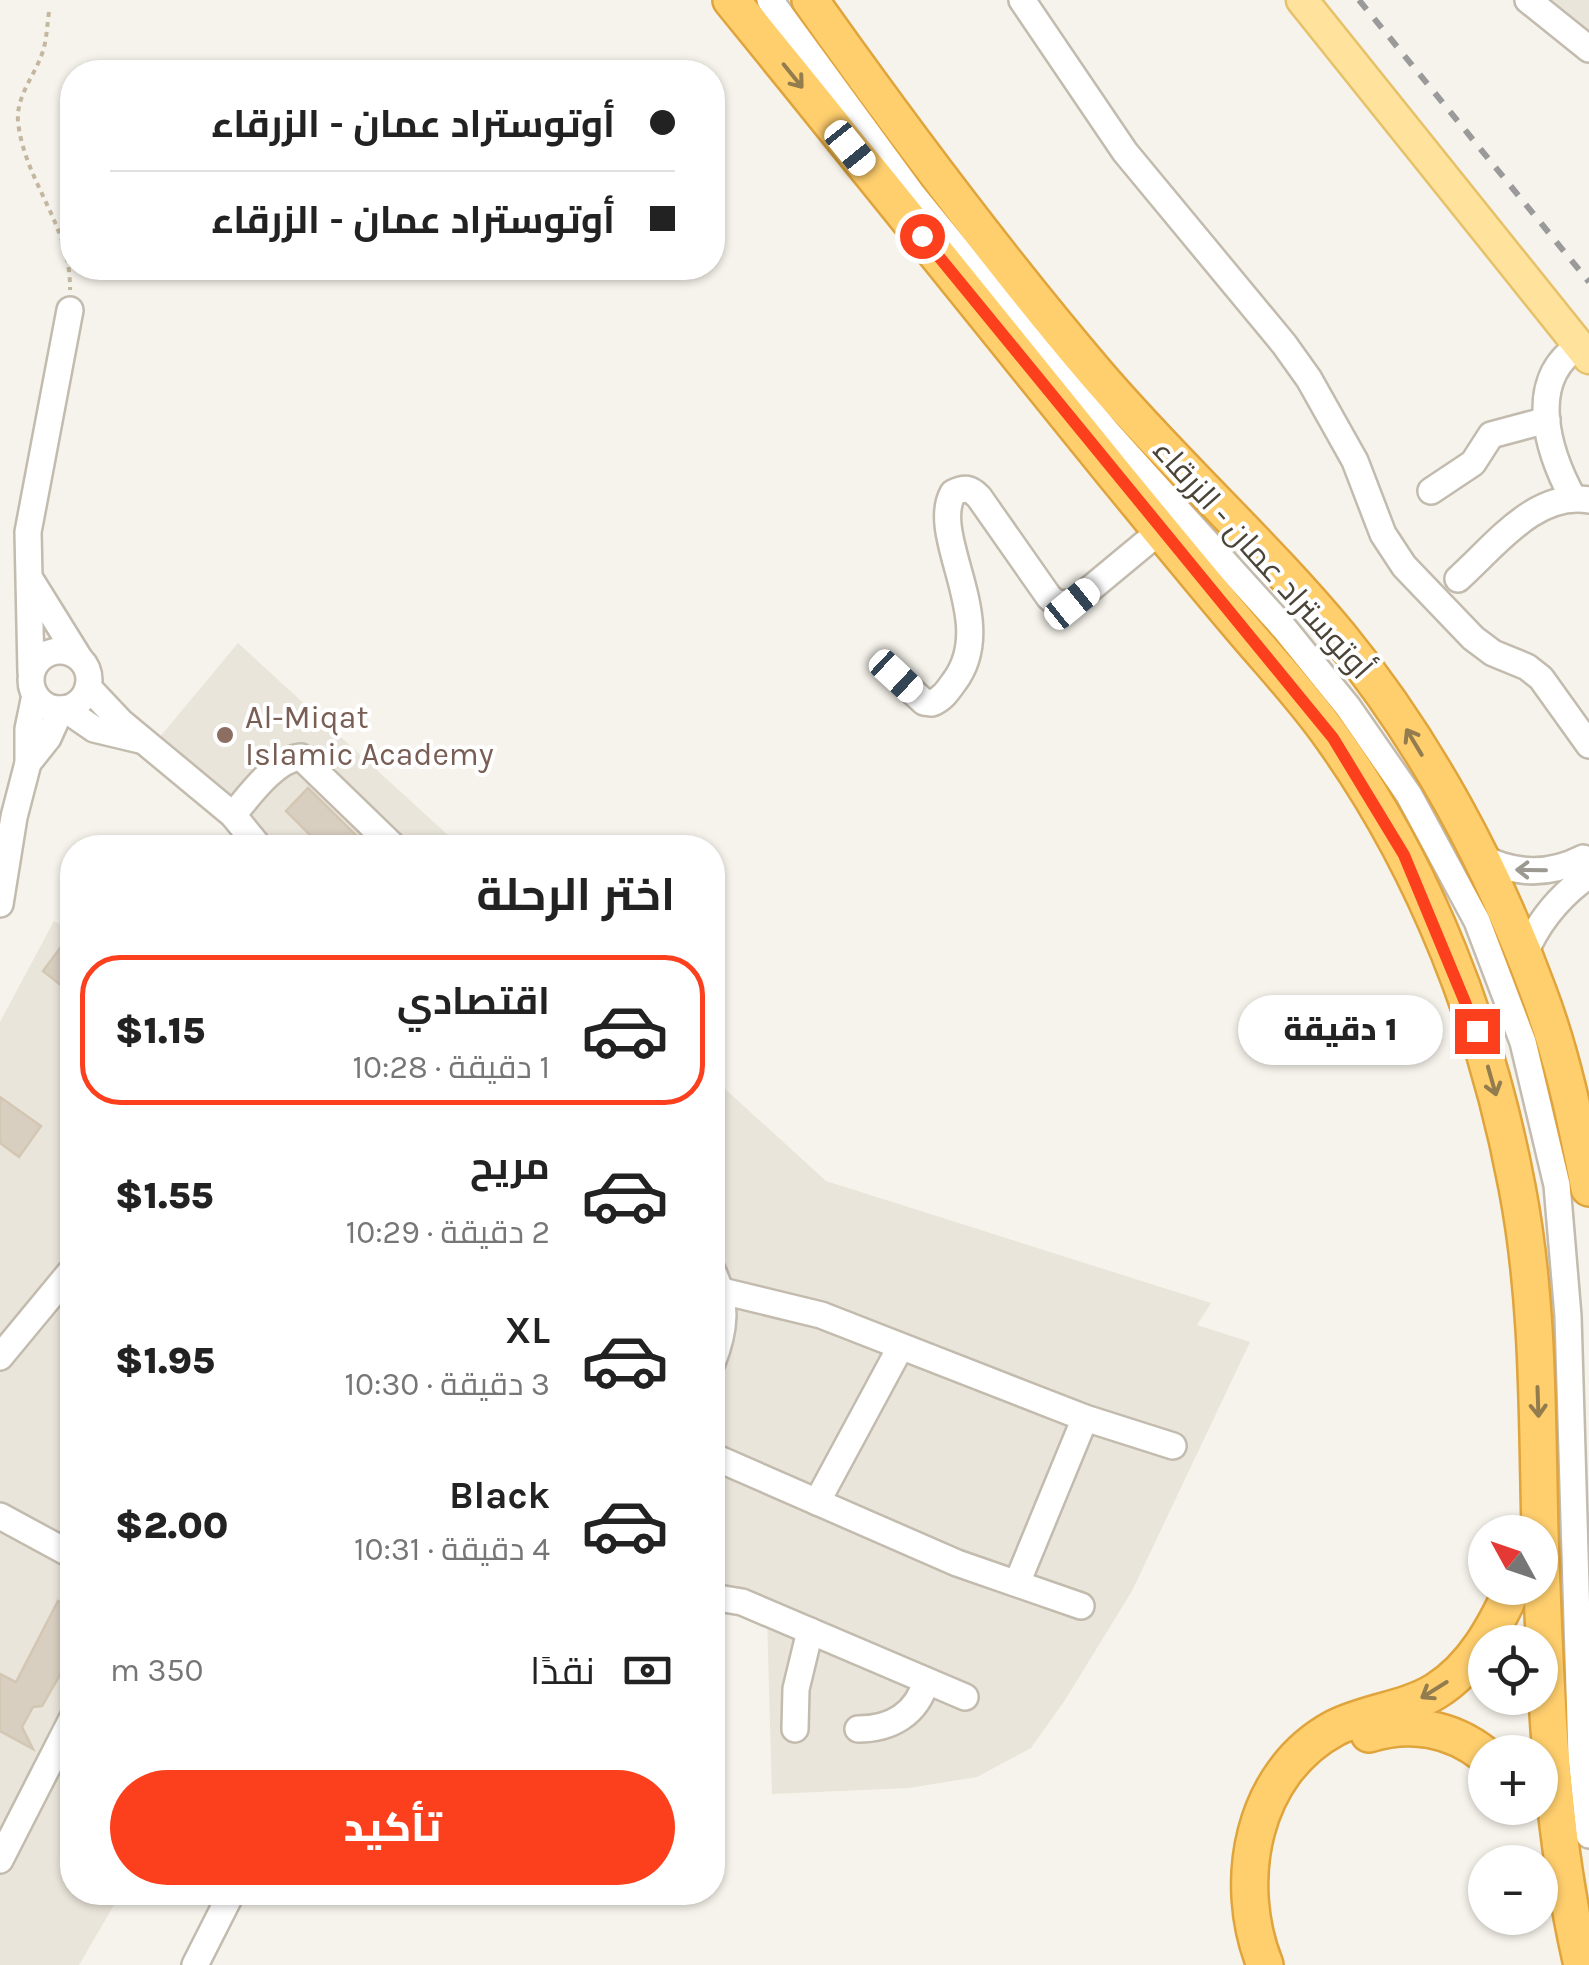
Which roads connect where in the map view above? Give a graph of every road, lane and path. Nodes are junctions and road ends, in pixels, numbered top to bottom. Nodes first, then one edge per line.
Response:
1 (732, 0) edge
2 (770, 0) edge
3 (780, 0) edge
4 (810, 0) edge
5 (1022, 0) edge
6 (1302, 0) edge
7 (1528, 0) edge
8 (49, 12) dead end
9 (1589, 49) edge
10 (60, 231) edge
11 (69, 280) edge
12 (70, 310) joint
13 (1584, 352) edge
14 (1547, 420) junction
15 (1431, 491) dead end
16 (1581, 499) edge
17 (1160, 531) junction
18 (29, 577) junction
19 (1458, 578) dead end
20 (78, 656) junction
21 (896, 676) dead end
22 (33, 684) junction
23 (88, 687) junction
24 (64, 709) junction
25 (145, 741) junction
26 (1589, 745) edge
27 (28, 764) junction
28 (233, 815) junction
29 (249, 835) edge
30 (381, 835) edge
31 (1479, 856) junction
32 (1586, 867) edge
33 (0, 904) edge
34 (1524, 955) junction
35 (1575, 1073) edge
36 (1589, 1188) edge
37 (725, 1282) edge
38 (60, 1285) edge
39 (900, 1348) junction
40 (0, 1358) edge
41 (1085, 1418) junction
42 (1173, 1446) dead end
43 (725, 1462) edge
44 (818, 1502) junction
45 (1540, 1515) edge
46 (0, 1516) edge
47 (60, 1548) edge
48 (1017, 1583) junction
49 (725, 1599) edge
50 (1504, 1605) edge
51 (1543, 1605) edge
52 (1082, 1606) dead end
53 (810, 1631) junction
54 (1589, 1634) edge
55 (926, 1681) junction
56 (965, 1697) dead end
57 (794, 1729) dead end
58 (858, 1729) dead end
59 (60, 1742) edge
60 (1468, 1746) edge
61 (1537, 1825) edge
62 (1589, 1835) edge
63 (0, 1860) edge
64 (1562, 1866) junction
65 (225, 1905) edge
66 (195, 1965) edge
67 (1264, 1965) edge
68 (1290, 1965) edge
69 (1582, 1965) edge

1 -> 17 highway, أوتوستراد عمان - الزرقاء
2 - 62 street
3 - 54 street
31 -> 4 highway, أوتوستراد عمان - الزرقاء
5 - 26 street
6 - 13 main road
7 - 9 street
8 - 10 path
11 - 12 path
12 - 18 street
13 - 14 street
14 - 15 street
14 - 16 street
16 - 19 street
17 - 21 street
17 -> 45 highway, أوتوستراد عمان - الزرقاء
18 - 20 street
18 - 22 street
20 - 22 street
20 - 23 street
22 - 24 street
22 - 27 street
23 - 24 street
23 - 25 street
24 - 25 street
24 - 27 street
25 - 28 street
27 - 33 street
28 - 29 street
28 - 30 street
32 -> 31 street
31 - 34 highway, أوتوستراد عمان - الزرقاء
32 - 34 street
34 - 35 highway, أوتوستراد عمان - الزرقاء
35 - 36 highway, أوتوستراد عمان - الزرقاء
37 - 39 street
38 - 40 street
39 - 41 street
39 - 44 street
41 - 42 street
41 - 48 street
43 - 44 street
44 - 48 street
46 - 47 street
48 - 52 street
49 - 53 street
50 -> 67 highway
51 - 64 highway, أوتوستراد عمان - الزرقاء
53 - 55 street
53 - 57 street
55 - 56 street
55 - 58 street
59 - 63 street
60 - 68 highway
61 - 64 highway
64 - 69 highway, أوتوستراد عمان - الزرقاء
65 - 66 street

